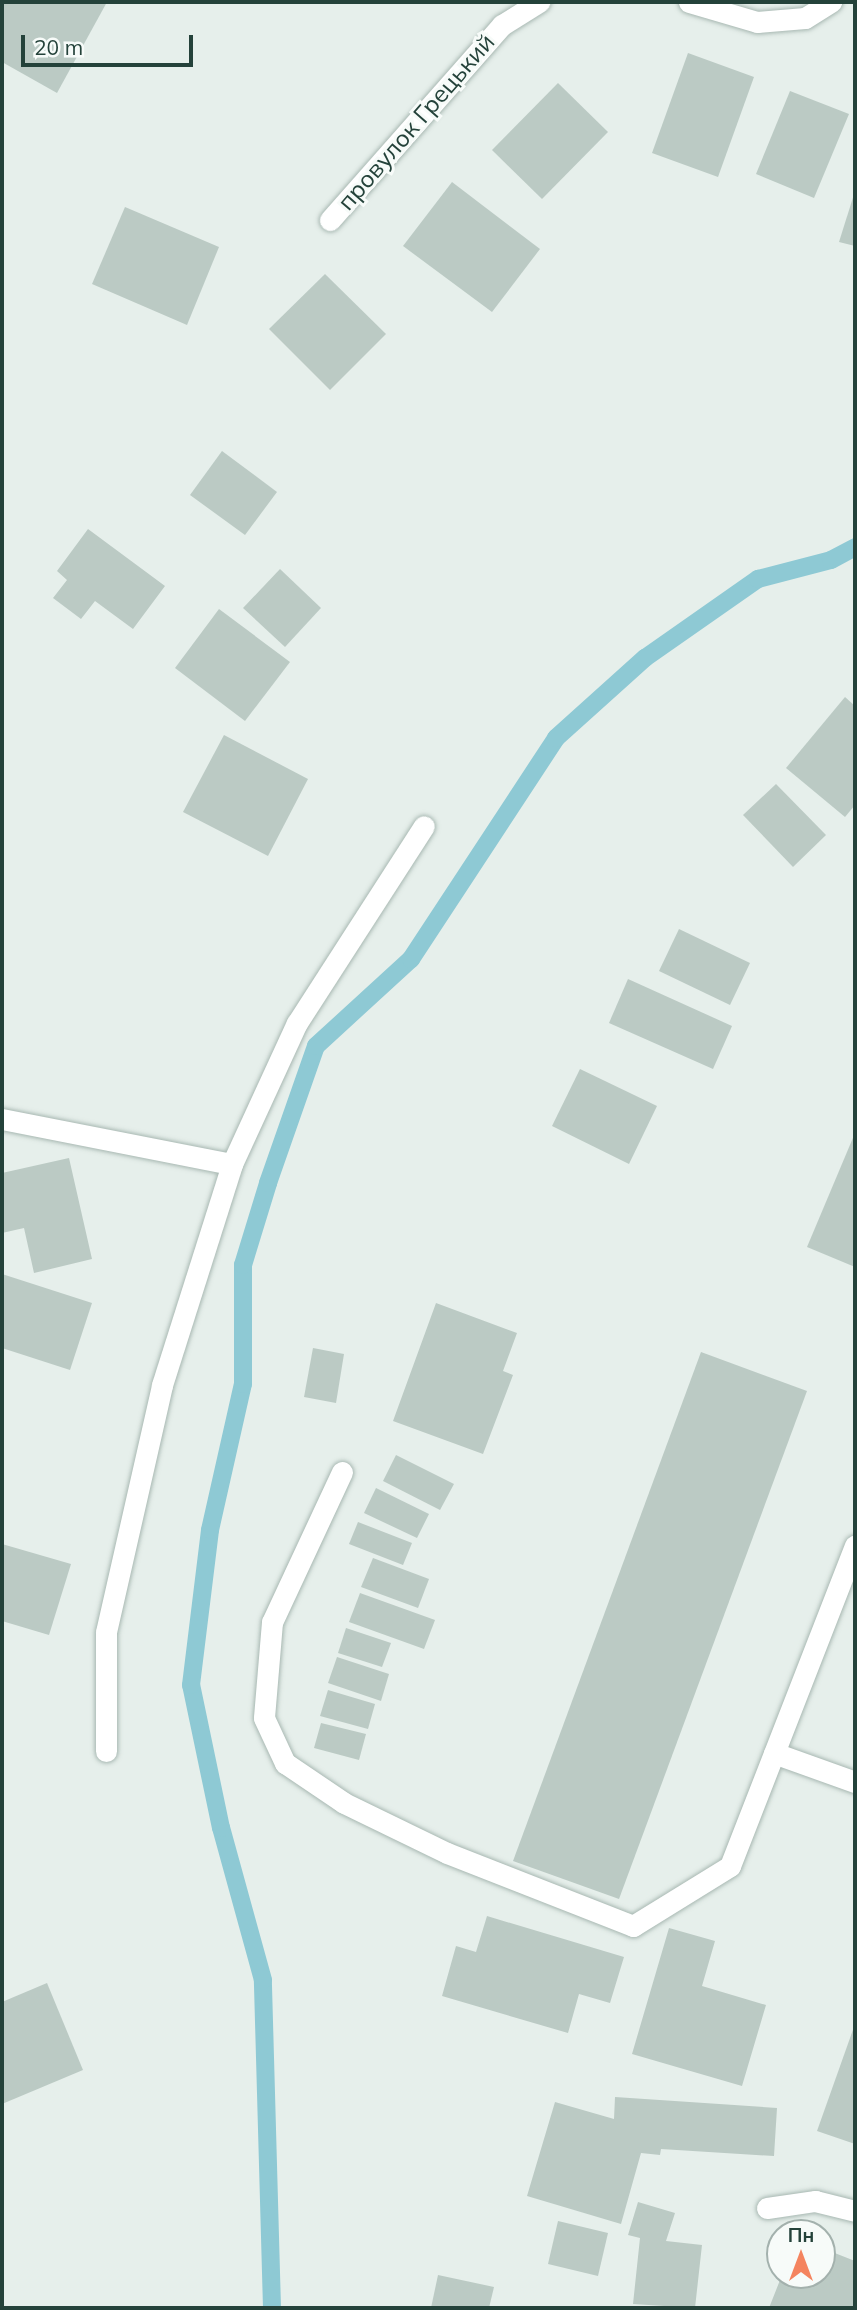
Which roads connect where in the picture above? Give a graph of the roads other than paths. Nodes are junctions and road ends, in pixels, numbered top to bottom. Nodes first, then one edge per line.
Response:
1 (539, 2) edge
2 (689, 2) edge
3 (831, 2) edge
4 (330, 220) dead end
5 (424, 826) dead end
6 (2, 1119) edge
7 (232, 1164) junction
8 (342, 1472) dead end
9 (855, 1545) edge
10 (106, 1751) dead end
11 (774, 1753) junction
12 (855, 1783) edge
13 (767, 2208) dead end
14 (855, 2211) edge

1 - 4 lane, провулок Грецький
2 - 3 lane
5 - 7 lane
6 - 7 lane
7 - 10 lane
8 - 11 lane
9 - 11 lane
11 - 12 lane
13 - 14 lane

